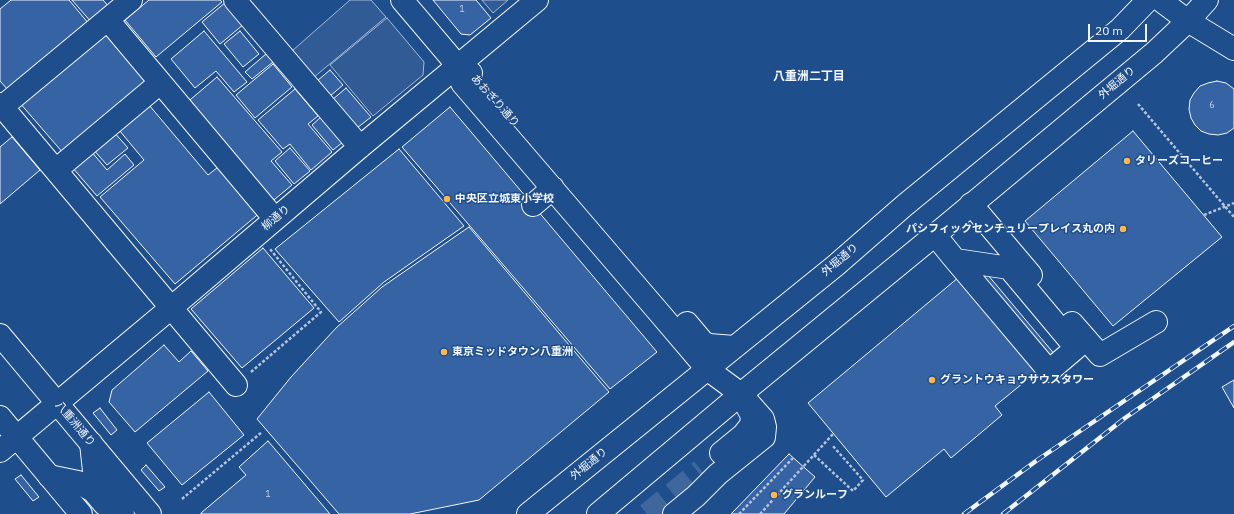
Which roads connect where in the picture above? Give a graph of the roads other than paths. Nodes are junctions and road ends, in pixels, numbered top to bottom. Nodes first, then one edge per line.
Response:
1 (131, 0) edge
2 (235, 0) edge
3 (402, 0) edge
4 (537, 0) edge
5 (1148, 0) edge
6 (1160, 0) edge
7 (1207, 0) edge
8 (108, 20) junction
9 (1188, 20) junction
10 (1234, 49) edge
11 (458, 66) junction
12 (160, 83) junction
13 (1, 105) edge
14 (360, 146) junction
15 (56, 170) junction
16 (553, 188) junction
17 (971, 204) junction
18 (533, 205) dead end
19 (275, 219) junction
20 (935, 235) junction
21 (961, 266) junction
22 (988, 276) dead end
23 (172, 308) junction
24 (1156, 322) dead end
25 (0, 335) edge
26 (1051, 340) dead end
27 (734, 347) junction
28 (9, 354) edge
29 (708, 369) junction
30 (236, 385) road end
31 (741, 394) junction
32 (57, 403) junction
33 (0, 417) edge
34 (17, 437) junction
35 (91, 444) junction
36 (0, 451) edge
37 (701, 470) tunnel mouth
38 (49, 476) junction
39 (691, 505) edge
40 (606, 510) edge
41 (81, 514) edge
42 (112, 514) edge
43 (123, 514) edge
44 (150, 514) edge
45 (528, 514) edge
46 (674, 514) edge

1 - 8 street
2 - 14 street
3 - 11 street
4 - 11 street, 柳通り
5 - 27 street, 外堀通り
6 - 9 street
7 - 9 street, 外堀通り
8 - 12 street
8 - 13 street
9 - 10 street
9 - 17 street, 外堀通り
11 - 14 street, 柳通り
11 - 16 street, あおぎり通り
11 - 27 street, あおぎり通り
12 - 15 street
12 - 19 street
13 - 15 street
14 - 19 street, 柳通り
15 - 23 street
16 - 18 street
16 - 29 street, あおぎり通り
17 - 20 street, 外堀通り
17 - 24 street
19 - 23 street, 柳通り
20 - 21 street
20 - 31 street, 外堀通り
21 - 21 street
22 - 26 street
23 - 30 street
23 - 32 street, 柳通り
25 - 28 street, 八重洲通り
27 - 29 street, 外堀通り
28 - 32 street, 八重洲通り
29 - 31 street, あおぎり通り
29 - 45 street, 外堀通り
31 - 37 street
31 - 39 street
31 - 40 street, 外堀通り
32 - 34 street, 柳通り
32 - 35 street, 八重洲通り
33 - 34 street
34 - 36 street, 柳通り
34 - 38 street
35 - 43 street
35 - 44 street, 八重洲通り
38 - 41 street
38 - 42 street
39 - 46 street

